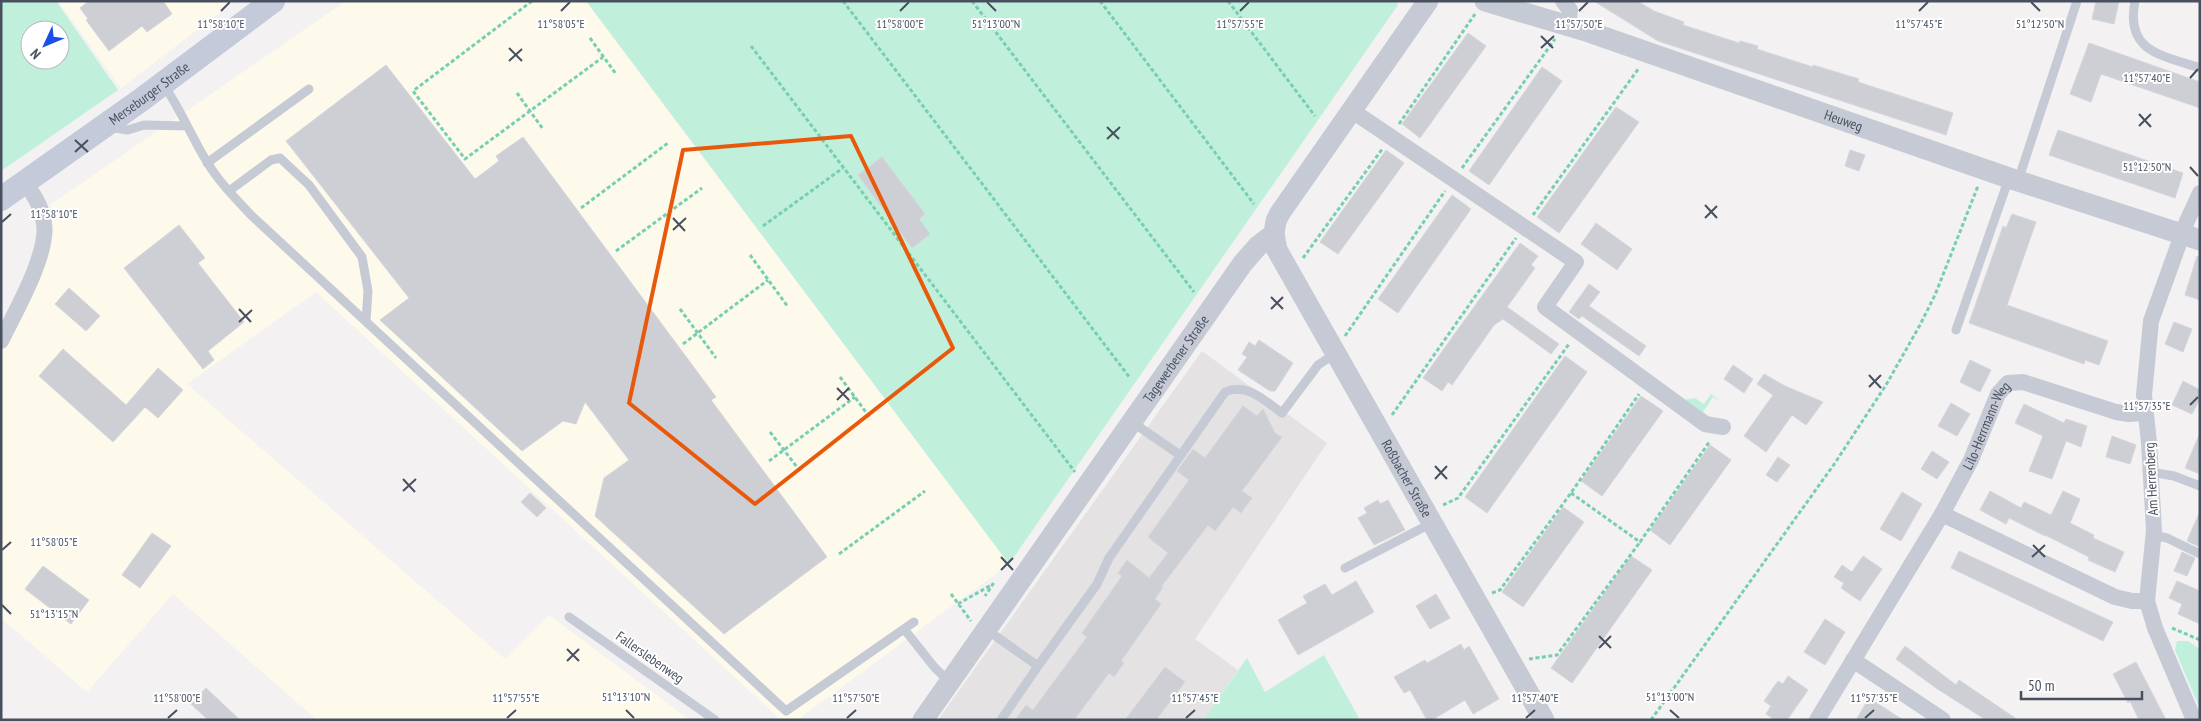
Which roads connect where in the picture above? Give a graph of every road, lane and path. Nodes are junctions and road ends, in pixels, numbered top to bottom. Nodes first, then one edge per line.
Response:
1 (273, 1) edge
2 (532, 1) edge
3 (843, 1) edge
4 (972, 1) edge
5 (1100, 1) edge
6 (1228, 1) edge
7 (1428, 1) edge
8 (1485, 1) edge
9 (1563, 1) edge
10 (2077, 1) edge
11 (2135, 1) edge
12 (1567, 25) junction
13 (590, 38) dead end
14 (751, 46) dead end
15 (1650, 54) junction
16 (603, 57) junction
17 (2200, 68) edge
18 (616, 74) dead end
19 (163, 84) junction
20 (309, 90) dead end
21 (517, 93) dead end
22 (1351, 110) junction
23 (530, 111) junction
24 (1315, 116) dead end
25 (104, 126) junction
26 (187, 126) junction
27 (543, 128) dead end
28 (668, 143) dead end
29 (207, 163) junction
30 (843, 168) junction
31 (1984, 169) junction
32 (1453, 179) junction
33 (2014, 179) junction
34 (24, 182) junction
35 (702, 188) dead end
36 (229, 192) junction
37 (2200, 193) edge
38 (1, 199) edge
39 (1254, 204) dead end
40 (581, 208) dead end
41 (763, 226) dead end
42 (1524, 227) junction
43 (1274, 234) junction
44 (2191, 237) edge
45 (616, 251) dead end
46 (750, 255) dead end
47 (768, 280) junction
48 (1194, 292) dead end
49 (788, 307) dead end
50 (680, 309) dead end
51 (366, 321) junction
52 (1956, 330) dead end
53 (1578, 331) junction
54 (698, 332) junction
55 (1, 342) edge
56 (683, 344) dead end
57 (1335, 352) junction
58 (716, 358) dead end
59 (840, 377) dead end
60 (1130, 378) dead end
61 (1648, 382) junction
62 (855, 397) junction
63 (2145, 413) junction
64 (871, 419) dead end
65 (1132, 422) junction
66 (1722, 426) joint
67 (770, 432) dead end
68 (1380, 432) junction
69 (784, 450) junction
70 (1180, 456) junction
71 (769, 462) dead end
72 (800, 471) dead end
73 (2151, 472) junction
74 (1089, 484) junction
75 (2200, 486) edge
76 (925, 490) dead end
77 (1571, 493) junction
78 (1942, 514) junction
79 (1429, 518) junction
80 (2153, 535) junction
81 (1640, 542) junction
82 (839, 554) dead end
83 (2200, 554) edge
84 (1345, 568) dead end
85 (951, 594) dead end
86 (984, 598) dead end
87 (1475, 599) junction
88 (2147, 601) junction
89 (958, 604) junction
90 (964, 612) dead end
91 (569, 617) dead end
92 (977, 621) junction
93 (914, 622) dead end
94 (2155, 628) junction
95 (904, 629) junction
96 (2200, 640) edge
97 (1853, 660) junction
98 (1511, 662) junction
99 (1038, 666) junction
100 (950, 682) junction
101 (715, 720) edge
102 (923, 720) edge
103 (1001, 720) edge
104 (1544, 720) edge
105 (1651, 720) edge
106 (1817, 720) edge
107 (1943, 720) edge
108 (2194, 720) edge

1 - 19 main road, Merseburger Straße
2 - 23 path
3 - 60 path
4 - 48 path
5 - 39 path
6 - 24 path
7 - 22 street
8 - 12 street, Heuweg
9 - 12 street
10 - 33 lane
11 - 17 lane
12 - 15 street, Heuweg
12 - 32 path
13 - 16 path
14 - 30 path
15 - 31 street, Heuweg
15 - 42 path
16 - 18 path
16 - 23 path
19 - 25 main road, Merseburger Straße
19 - 26 lane
20 - 29 lane
21 - 23 path
22 - 32 street
22 - 43 street
23 - 27 path
25 - 26 lane
25 - 34 main road, Merseburger Straße
26 - 29 lane
28 - 40 path
29 - 36 lane
30 - 41 path
30 - 74 path
31 - 33 street, Heuweg
31 - 105 path
32 - 42 street
32 - 57 path
33 - 44 street, Heuweg
33 - 52 lane
34 - 38 main road, Merseburger Straße
34 - 55 street
35 - 45 path
36 - 51 lane
36 - 51 lane
37 - 44 street, Am Herrenberg
42 - 53 street
42 - 68 path
43 - 57 street, Roßbacher Straße
43 - 65 street, Tagewerbener Straße
44 - 63 street, Am Herrenberg
46 - 47 path
47 - 49 path
47 - 54 path
50 - 54 path
51 - 95 lane
53 - 61 street
53 - 79 path
54 - 56 path
54 - 58 path
57 - 68 street, Roßbacher Straße
57 - 70 lane
59 - 62 path
61 - 66 street
61 - 77 path
62 - 64 path
62 - 69 path
63 - 73 street, Am Herrenberg
63 - 78 street, Lilo-Herrmann-Weg
65 - 70 lane
65 - 74 street, Tagewerbener Straße
66 - 81 path
67 - 69 path
68 - 79 street, Roßbacher Straße
69 - 71 path
69 - 72 path
70 - 99 lane
73 - 75 lane
73 - 80 street, Am Herrenberg
74 - 92 street, Tagewerbener Straße
76 - 82 path
77 - 81 path
77 - 87 path
78 - 88 street
78 - 97 street, Lilo-Herrmann-Weg
79 - 84 lane
79 - 87 street, Roßbacher Straße
80 - 83 lane
80 - 88 street, Am Herrenberg
81 - 98 path
85 - 89 path
86 - 89 path
87 - 98 street, Roßbacher Straße
88 - 94 street, Am Herrenberg
89 - 90 path
91 - 101 lane, Fallerslebenweg
92 - 99 lane
92 - 100 street, Tagewerbener Straße
93 - 95 lane
94 - 96 path
94 - 108 street, Am Herrenberg
95 - 100 lane
97 - 106 street, Lilo-Herrmann-Weg
97 - 107 street
98 - 104 street, Roßbacher Straße
99 - 103 lane
100 - 102 street, Tagewerbener Straße

